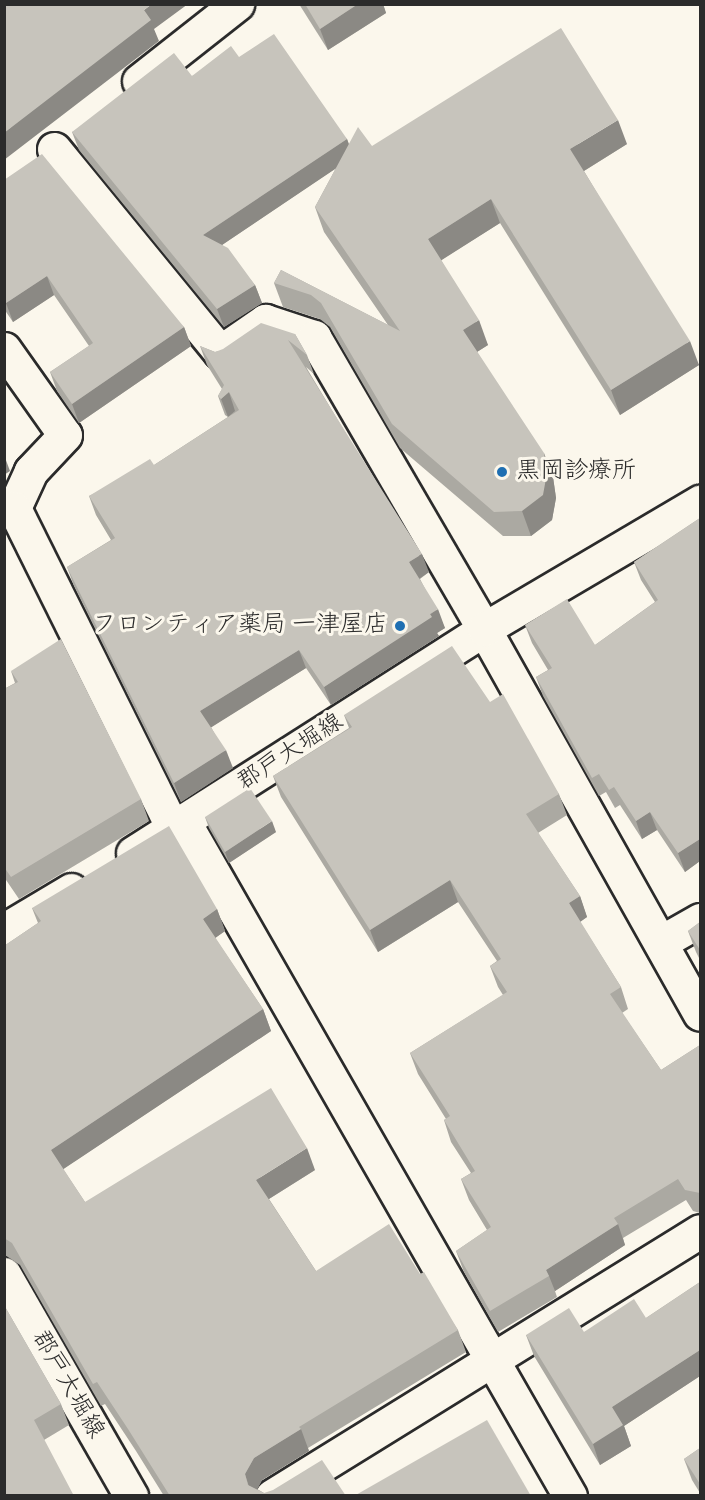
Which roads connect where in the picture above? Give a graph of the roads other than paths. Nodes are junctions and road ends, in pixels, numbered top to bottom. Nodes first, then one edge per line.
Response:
1 (237, 4) edge
2 (118, 98) edge
3 (81, 127) edge
4 (4, 349) edge
5 (700, 502) edge
6 (484, 629) junction
7 (178, 825) junction
8 (700, 920) edge
9 (4, 930) edge
10 (661, 942) junction
11 (700, 1014) edge
12 (700, 1231) edge
13 (4, 1274) edge
14 (494, 1362) junction
15 (131, 1496) edge
16 (272, 1496) edge
17 (570, 1496) edge

1 - 2 street
3 - 6 street
4 - 7 street
5 - 6 street, 郡戸大堀線
6 - 7 street, 郡戸大堀線
6 - 10 street
7 - 9 street, 郡戸大堀線
7 - 14 street
8 - 10 street
10 - 11 street
12 - 14 street
13 - 15 street, 郡戸大堀線
14 - 16 street
14 - 17 street

